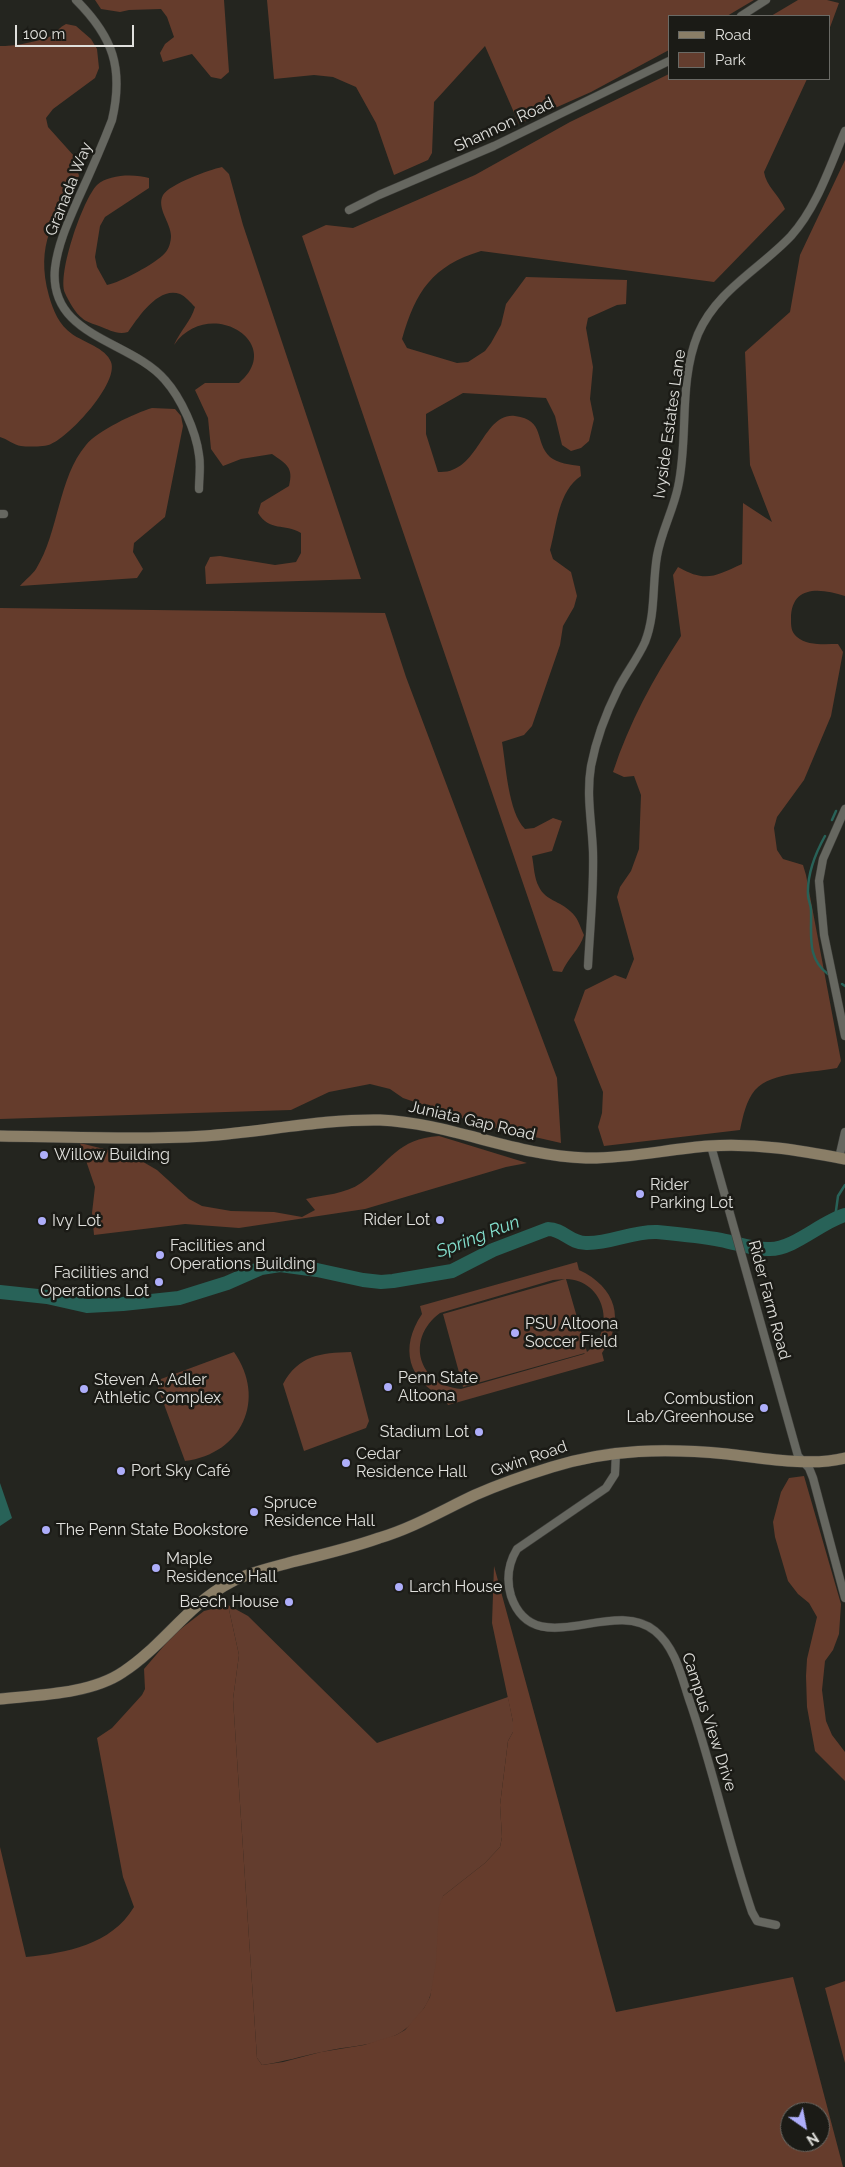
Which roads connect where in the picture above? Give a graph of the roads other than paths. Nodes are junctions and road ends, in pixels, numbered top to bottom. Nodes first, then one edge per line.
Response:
1 (76, 0) edge
2 (766, 0) edge
3 (743, 15) edge
4 (668, 61) edge
5 (845, 131) edge
6 (349, 210) dead end
7 (199, 489) dead end
8 (845, 809) edge
9 (588, 966) dead end
10 (845, 1036) edge
11 (845, 1132) edge
12 (0, 1136) edge
13 (711, 1146) junction
14 (842, 1158) edge
15 (616, 1452) junction
16 (845, 1458) edge
17 (802, 1461) junction
18 (845, 1598) edge
19 (0, 1699) edge
20 (776, 1925) dead end

1 - 7 street, Granada Way
2 - 3 street
4 - 6 street, Shannon Road
5 - 9 street, Ivyside Estates Lane
8 - 10 street
11 - 14 street
12 - 13 street, Juniata Gap Road
13 - 14 street, Juniata Gap Road
13 - 17 street, Rider Farm Road
15 - 17 street, Gwin Road
15 - 19 street, Gwin Road
15 - 20 street, Campus View Drive
16 - 17 street, Gwin Road
17 - 18 street, Rider Farm Road

